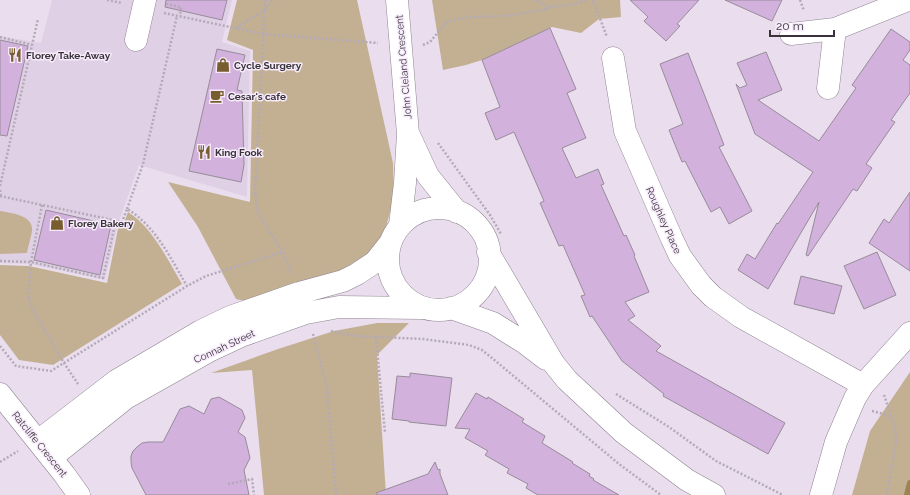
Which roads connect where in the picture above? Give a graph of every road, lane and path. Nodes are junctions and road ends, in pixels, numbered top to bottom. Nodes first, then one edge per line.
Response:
1 (107, 0) edge
2 (166, 0) edge
3 (265, 0) edge
4 (272, 0) edge
5 (397, 0) edge
6 (534, 0) edge
7 (586, 0) edge
8 (593, 0) edge
9 (908, 0) edge
10 (144, 4) edge
11 (551, 7) junction
12 (265, 10) junction
13 (179, 16) junction
14 (38, 19) dead end
15 (235, 28) junction
16 (835, 29) junction
17 (264, 34) junction
18 (791, 34) dead end
19 (0, 37) edge
20 (400, 38) junction
21 (136, 40) dead end
22 (32, 45) junction
23 (613, 58) joint
24 (828, 88) dead end
25 (408, 134) junction
26 (436, 139) dead end
27 (0, 186) edge
28 (0, 190) edge
29 (1, 196) edge
30 (42, 205) junction
31 (127, 209) junction
32 (457, 212) junction
33 (116, 220) junction
34 (395, 234) junction
35 (496, 246) junction
36 (0, 261) edge
37 (31, 262) junction
38 (186, 286) junction
39 (422, 308) junction
40 (451, 308) junction
41 (326, 330) dead end
42 (312, 331) dead end
43 (910, 333) edge
44 (376, 338) junction
45 (0, 346) edge
46 (64, 363) junction
47 (554, 364) junction
48 (863, 385) junction
49 (884, 391) dead end
50 (613, 392) dead end
51 (0, 394) edge
52 (89, 401) junction
53 (869, 411) dead end
54 (892, 419) junction
55 (385, 433) dead end
56 (29, 445) junction
57 (51, 458) junction
58 (0, 462) edge
59 (228, 484) dead end
60 (79, 495) edge
61 (254, 495) edge
62 (336, 495) edge
63 (661, 495) edge
64 (714, 495) edge
65 (783, 495) edge
66 (821, 495) edge
67 (887, 495) edge

1 - 10 path
2 - 13 path
3 - 12 path
4 - 12 path
5 - 20 street, John Cleland Crescent
6 - 11 path
7 - 11 path
8 - 23 path
9 - 16 street
10 - 13 path
10 - 21 street
11 - 20 path
12 - 15 path
12 - 17 path
13 - 15 path
13 - 31 path
14 - 22 path
15 - 17 path
16 - 18 street
16 - 24 street
17 - 20 path
17 - 38 path
19 - 22 path
20 - 25 street, John Cleland Crescent
22 - 27 path
23 - 48 street, Roughley Place
25 - 32 street, John Cleland Crescent
25 - 34 street, John Cleland Crescent
26 - 35 path
28 - 29 path
29 - 30 path
30 - 33 path
30 - 37 path
31 - 33 path
31 - 38 path
32 - 34 street
32 - 35 street
33 - 37 path
34 - 39 street
34 - 52 street
35 - 40 street
35 - 47 street
36 - 37 path
37 - 46 path
38 - 46 path
39 - 40 street
39 - 57 street, Connah Street
40 - 47 street
41 - 44 path
42 - 62 path
43 - 48 street
44 - 55 path
44 - 63 path
45 - 46 path
46 - 52 path
47 - 64 street
48 - 66 street
49 - 54 path
50 - 65 path
51 - 56 street, Ratcliffe Crescent
52 - 56 street
53 - 54 path
54 - 67 path
56 - 57 street, Ratcliffe Crescent
56 - 58 path
57 - 60 street, Ratcliffe Crescent
59 - 61 path

